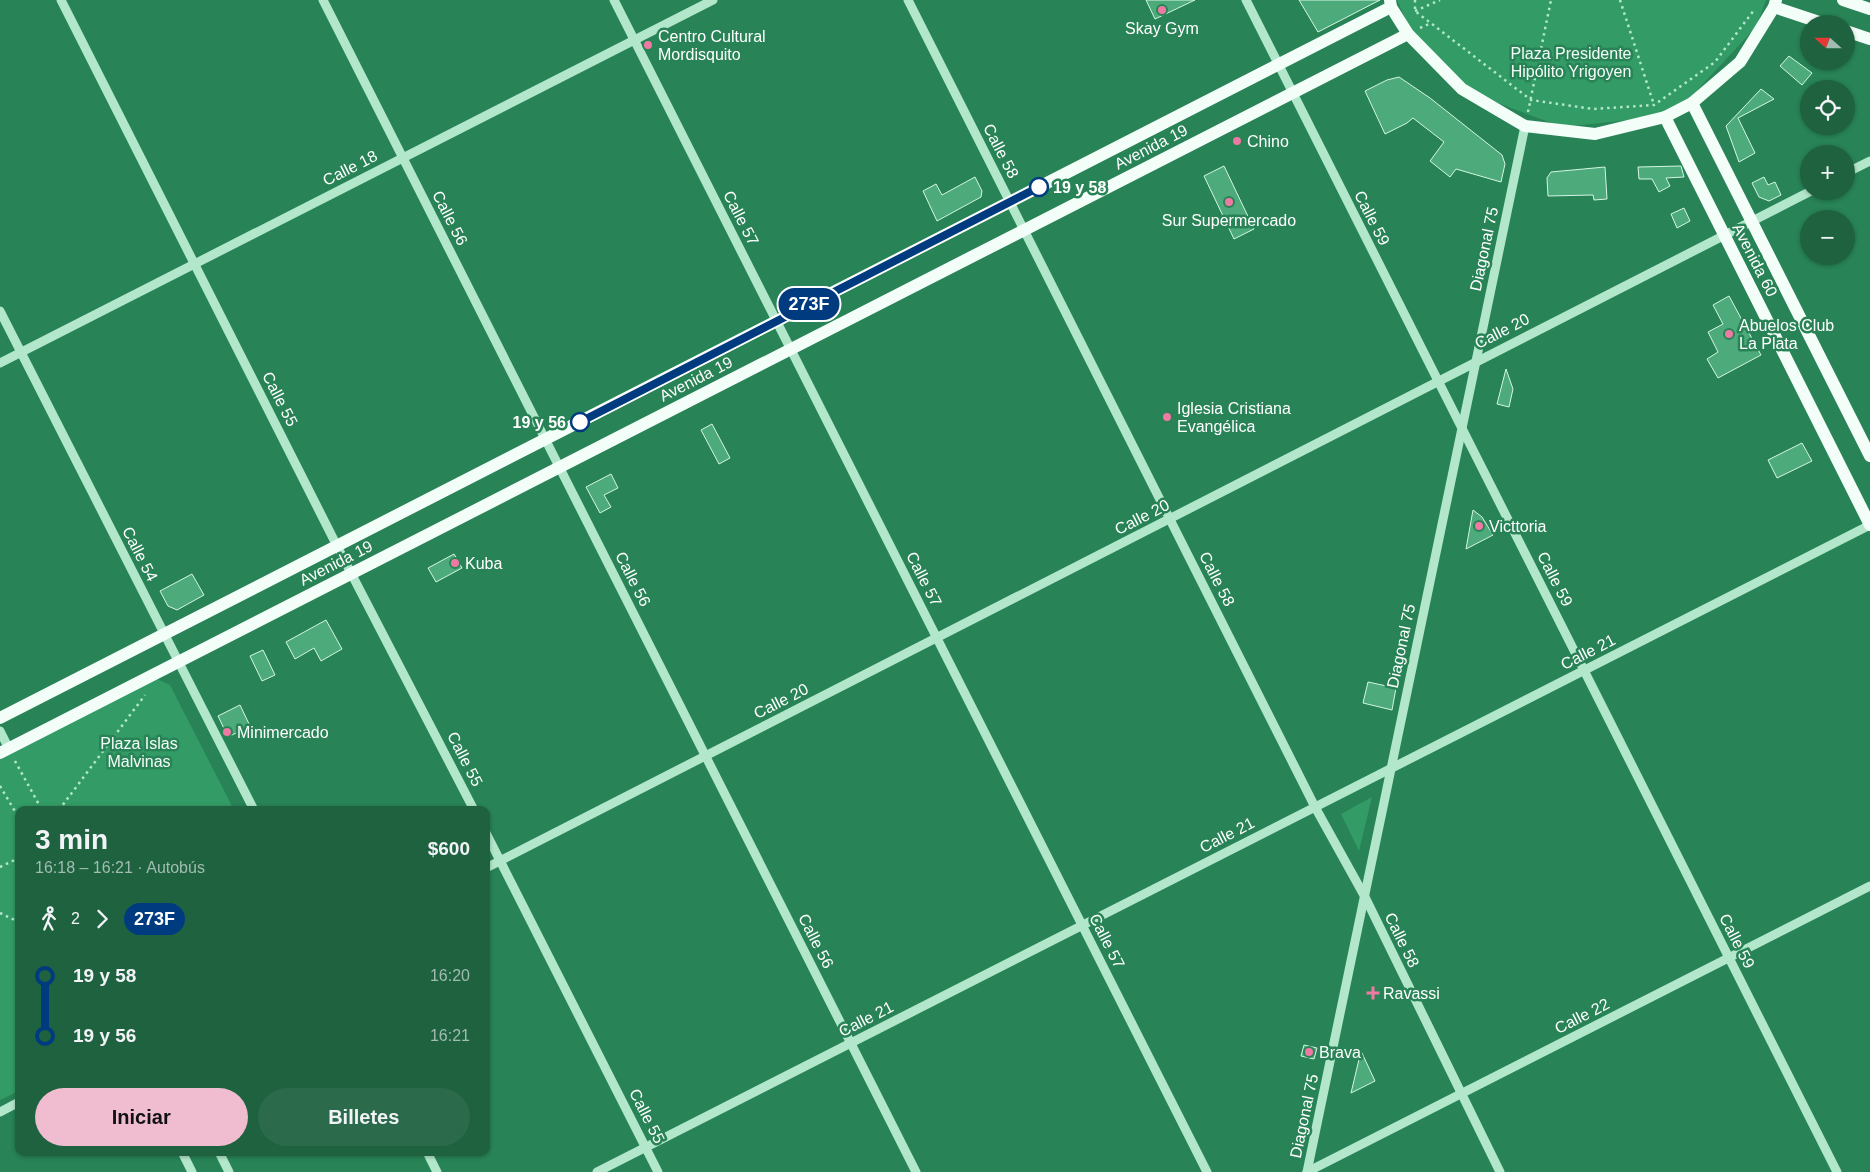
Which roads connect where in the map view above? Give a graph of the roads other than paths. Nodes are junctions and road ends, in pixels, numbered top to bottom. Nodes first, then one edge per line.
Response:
1 (61, 0) edge
2 (323, 0) edge
3 (614, 0) edge
4 (713, 0) edge
5 (908, 0) edge
6 (1246, 0) edge
7 (1843, 0) edge
8 (1775, 3) edge
9 (1390, 4) edge
10 (1870, 9) edge
11 (1804, 15) edge
12 (1408, 34) junction
13 (1855, 34) edge
14 (1870, 39) edge
15 (635, 40) junction
16 (1278, 65) junction
17 (1292, 93) junction
18 (1692, 104) junction
19 (1665, 117) junction
20 (1525, 126) junction
21 (403, 158) junction
22 (1870, 161) edge
23 (1855, 168) edge
24 (1800, 197) edge
25 (1010, 202) junction
26 (1752, 222) junction
27 (1024, 230) junction
28 (1724, 236) junction
29 (195, 264) junction
30 (0, 311) edge
31 (777, 321) junction
32 (791, 349) junction
33 (21, 352) junction
34 (1476, 361) junction
35 (0, 363) edge
36 (1438, 382) junction
37 (1462, 428) junction
38 (545, 439) junction
39 (1870, 456) edge
40 (559, 467) junction
41 (1170, 519) junction
42 (1870, 525) edge
43 (337, 546) junction
44 (351, 573) junction
45 (163, 634) junction
46 (937, 638) junction
47 (179, 662) junction
48 (1584, 670) junction
49 (0, 718) edge
50 (0, 731) edge
51 (4, 751) edge
52 (706, 756) junction
53 (1392, 767) junction
54 (252, 806) edge
55 (472, 806) edge
56 (1315, 807) junction
57 (490, 840) edge
58 (501, 861) junction
59 (490, 866) edge
60 (1870, 886) edge
61 (1364, 897) junction
62 (1082, 926) junction
63 (1729, 958) junction
64 (850, 1043) junction
65 (1460, 1094) junction
66 (15, 1104) edge
67 (0, 1112) edge
68 (646, 1148) junction
69 (184, 1156) edge
70 (221, 1156) edge
71 (429, 1156) edge
72 (192, 1172) edge
73 (229, 1172) edge
74 (437, 1172) edge
75 (597, 1172) edge
76 (658, 1172) edge
77 (916, 1172) edge
78 (1207, 1172) edge
79 (1307, 1172) edge
80 (1500, 1172) edge
81 (1837, 1172) edge

1 - 29 street, Calle 55
2 - 21 street, Calle 56
3 - 15 street, Calle 57
4 - 15 street, Calle 18
5 - 25 street, Calle 58
6 - 16 street, Calle 59
7 - 10 main road
8 - 11 main road
8 - 18 main road
9 - 12 main road
9 - 16 main road, Avenida 19
12 - 17 main road, Avenida 19
12 - 20 main road
13 - 14 main road
15 - 21 street, Calle 18
15 - 31 street, Calle 57
16 - 17 street, Calle 59
16 - 25 main road, Avenida 19
17 - 27 main road, Avenida 19
17 - 36 street, Calle 59
18 - 19 main road
18 - 26 main road, Avenida 60
19 - 20 main road
19 - 28 main road, Avenida 60
20 - 34 street, Diagonal 75
21 - 29 street, Calle 18
21 - 38 street, Calle 56
22 - 23 street
24 - 26 street, Calle 20
25 - 27 street, Calle 58
25 - 31 main road, Avenida 19
26 - 28 street, Calle 20
26 - 39 main road, Avenida 60
27 - 32 main road, Avenida 19
27 - 41 street, Calle 58
28 - 34 street, Calle 20
28 - 42 main road, Avenida 60
29 - 33 street, Calle 18
29 - 43 street, Calle 55
30 - 33 street, Calle 54
31 - 32 street, Calle 57
31 - 38 main road, Avenida 19
32 - 40 main road, Avenida 19
32 - 46 street, Calle 57
33 - 35 street, Calle 18
33 - 45 street, Calle 54
34 - 36 street, Calle 20
34 - 37 street, Diagonal 75
36 - 37 street, Calle 59
36 - 41 street, Calle 20
37 - 48 street, Calle 59
37 - 53 street, Diagonal 75
38 - 40 street, Calle 56
38 - 43 main road, Avenida 19
40 - 44 main road, Avenida 19
40 - 52 street, Calle 56
41 - 46 street, Calle 20
41 - 56 street, Calle 58
42 - 48 street, Calle 21
43 - 44 street, Calle 55
43 - 45 main road, Avenida 19
44 - 47 main road, Avenida 19
44 - 55 street, Calle 55
45 - 47 street, Calle 54
45 - 49 main road, Avenida 19
46 - 52 street, Calle 20
46 - 62 street, Calle 57
47 - 51 main road, Avenida 19
47 - 54 street, Calle 54
48 - 53 street, Calle 21
48 - 63 street, Calle 59
50 - 51 street
52 - 58 street, Calle 20
52 - 64 street, Calle 56
53 - 56 street, Calle 21
53 - 61 street, Diagonal 75
56 - 61 street, Calle 58
56 - 62 street, Calle 21
57 - 58 street, Calle 55
58 - 59 street, Calle 20
58 - 68 street, Calle 55
60 - 63 street, Calle 22
61 - 65 street, Calle 58
61 - 79 street, Diagonal 75
62 - 64 street, Calle 21
62 - 78 street, Calle 57
63 - 65 street, Calle 22
63 - 81 street, Calle 59
64 - 68 street, Calle 21
64 - 77 street, Calle 56
65 - 79 street, Calle 22
65 - 80 street, Calle 58
66 - 67 street
68 - 75 street, Calle 21
68 - 76 street, Calle 55
69 - 72 street
70 - 73 street
71 - 74 street

